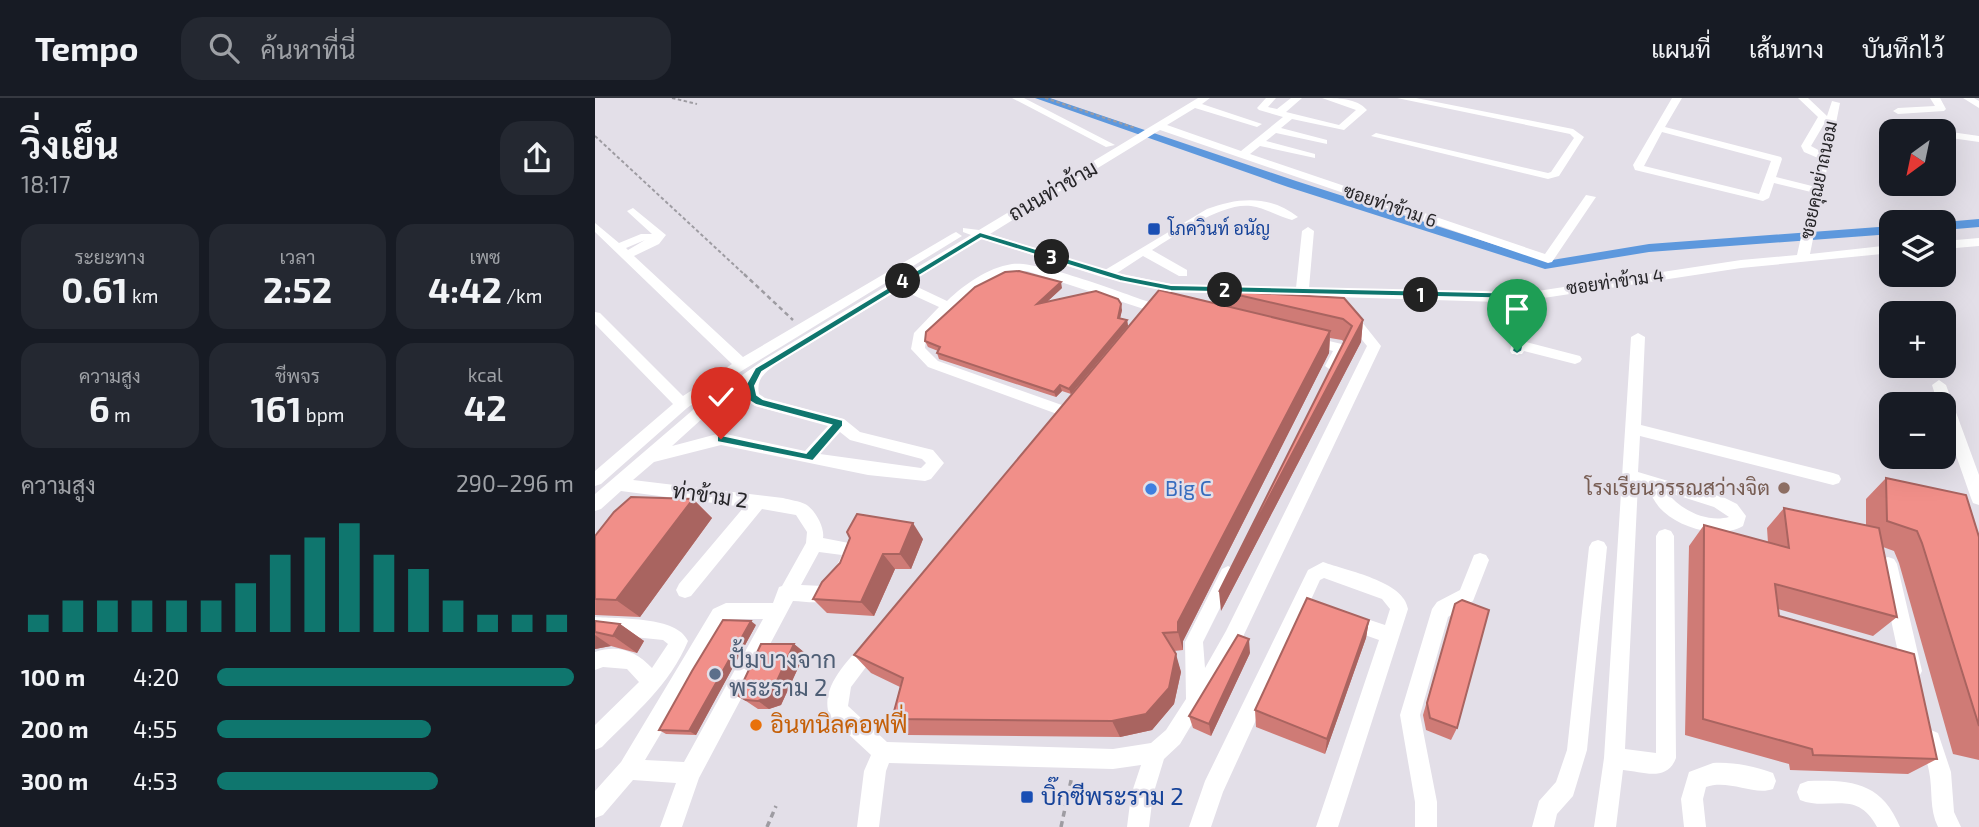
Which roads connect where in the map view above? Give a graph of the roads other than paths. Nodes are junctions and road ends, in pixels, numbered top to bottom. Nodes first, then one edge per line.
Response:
1 (1017, 98) edge
2 (1205, 98) edge
3 (1271, 98) edge
4 (1297, 98) edge
5 (1402, 98) edge
6 (1677, 98) edge
7 (1803, 98) edge
8 (1935, 98) edge
9 (1968, 98) edge
10 (1191, 102) edge
11 (1835, 103) dead end
12 (1979, 105) edge
13 (1306, 108) edge
14 (1898, 111) dead end
15 (1661, 123) junction
16 (1257, 124) dead end
17 (1694, 126) dead end
18 (1274, 129) junction
19 (1145, 131) junction
20 (1376, 136) dead end
21 (1957, 136) edge
22 (1979, 139) edge
23 (1258, 142) junction
24 (1323, 142) dead end
25 (1110, 145) junction
26 (1241, 156) junction
27 (1311, 156) dead end
28 (1823, 156) junction
29 (1770, 179) junction
30 (1816, 190) junction
31 (1590, 197) dead end
32 (633, 211) dead end
33 (1292, 217) dead end
34 (595, 226) edge
35 (1308, 231) dead end
36 (973, 232) junction
37 (1979, 242) edge
38 (1956, 244) edge
39 (1879, 250) edge
40 (623, 251) junction
41 (1144, 251) junction
42 (1803, 257) junction
43 (1183, 273) dead end
44 (1106, 274) junction
45 (899, 284) junction
46 (1302, 290) junction
47 (1531, 296) junction
48 (949, 307) junction
49 (1245, 307) edge
50 (1331, 312) edge
51 (595, 316) edge
52 (1287, 335) edge
53 (1638, 337) dead end
54 (1575, 359) dead end
55 (741, 364) junction
56 (758, 370) junction
57 (1323, 385) edge
58 (1940, 385) dead end
59 (682, 404) junction
60 (1068, 413) edge
61 (839, 423) junction
62 (1632, 428) junction
63 (809, 458) junction
64 (637, 465) junction
65 (599, 469) edge
66 (1630, 475) junction
67 (1833, 479) dead end
68 (617, 484) junction
69 (1652, 484) dead end
70 (1979, 498) edge
71 (757, 503) junction
72 (595, 505) edge
73 (649, 505) edge
74 (684, 509) edge
75 (1665, 536) dead end
76 (814, 544) junction
77 (1598, 547) dead end
78 (1237, 556) edge
79 (1480, 560) dead end
80 (1888, 564) edge
81 (685, 590) dead end
82 (781, 602) junction
83 (1316, 609) junction
84 (595, 625) edge
85 (885, 632) edge
86 (1390, 635) junction
87 (1884, 656) edge
88 (595, 661) edge
89 (1909, 662) junction
90 (651, 681) junction
91 (1916, 687) edge
92 (1196, 701) junction
93 (1927, 725) edge
94 (595, 740) edge
95 (883, 752) junction
96 (1156, 753) junction
97 (1614, 758) junction
98 (628, 769) junction
99 (690, 773) junction
100 (1765, 780) dead end
101 (1808, 792) dead end
102 (595, 807) edge
103 (671, 827) edge
104 (868, 827) edge
105 (1138, 827) edge
106 (1200, 827) edge
107 (1327, 827) edge
108 (1426, 827) edge
109 (1543, 827) edge
110 (1605, 827) edge
111 (1695, 827) edge
112 (1889, 827) edge
113 (1950, 827) edge

1 - 25 street
2 - 10 street, ถนนท่าข้าม
3 - 13 street
4 - 13 street
5 - 20 street
6 - 15 street
7 - 28 street
8 - 14 street
9 - 12 street
10 - 16 street
10 - 19 street, ถนนท่าข้าม
10 - 19 street, ถนนท่าข้าม
11 - 28 street, ซอยคุณย่าถนอม
13 - 13 street
13 - 18 street
15 - 17 street
15 - 29 street
15 - 29 street
18 - 23 street
18 - 24 street
19 - 25 street, ถนนท่าข้าม
19 - 26 street, ซอยท่าข้าม 6
19 - 36 street, ถนนท่าข้าม
21 - 22 street
23 - 26 street
23 - 27 street
25 - 36 street, ถนนท่าข้าม
26 - 31 street, ซอยท่าข้าม 6
28 - 30 street, ซอยคุณย่าถนอม
29 - 30 street
30 - 42 street, ซอยคุณย่าถนอม
32 - 40 street
33 - 41 street
34 - 40 street
35 - 46 street
36 - 44 street, ซอยท่าข้าม 4
36 - 45 street, ถนนท่าข้าม
36 - 55 street, ถนนท่าข้าม
37 - 38 street
39 - 42 street, ซอยท่าข้าม 4
40 - 55 street
41 - 43 street
41 - 44 street
42 - 47 street, ซอยท่าข้าม 4
44 - 46 street, ซอยท่าข้าม 4
45 - 48 street
45 - 56 street, ถนนท่าข้าม
46 - 47 street, ซอยท่าข้าม 4
47 - 54 street
48 - 49 street
48 - 60 street
50 - 92 street
51 - 59 street
52 - 57 street
53 - 62 street
55 - 59 street, ถนนท่าข้าม
56 - 61 street
56 - 64 street, ถนนท่าข้าม
58 - 70 street
59 - 65 street, ถนนท่าข้าม
61 - 63 street
61 - 63 street
62 - 66 street
62 - 67 street
63 - 64 street
64 - 68 street, ถนนท่าข้าม
66 - 69 street
66 - 97 street
68 - 71 street, ท่าข้าม 2
68 - 72 street, ถนนท่าข้าม
71 - 76 street, ท่าข้าม 2
71 - 81 street
73 - 74 street
75 - 97 street
76 - 82 street
76 - 82 street
77 - 109 street
78 - 92 street
79 - 108 street
80 - 89 street
82 - 98 street
82 - 99 street
83 - 86 street
83 - 86 street
83 - 106 street
84 - 90 street
85 - 95 street
86 - 107 street
87 - 89 street
88 - 90 street
89 - 91 street
90 - 94 street
92 - 96 street
93 - 113 street
95 - 96 street
95 - 104 street
96 - 105 street
97 - 110 street
98 - 99 street
98 - 102 street
99 - 103 street
100 - 111 street
101 - 112 street

